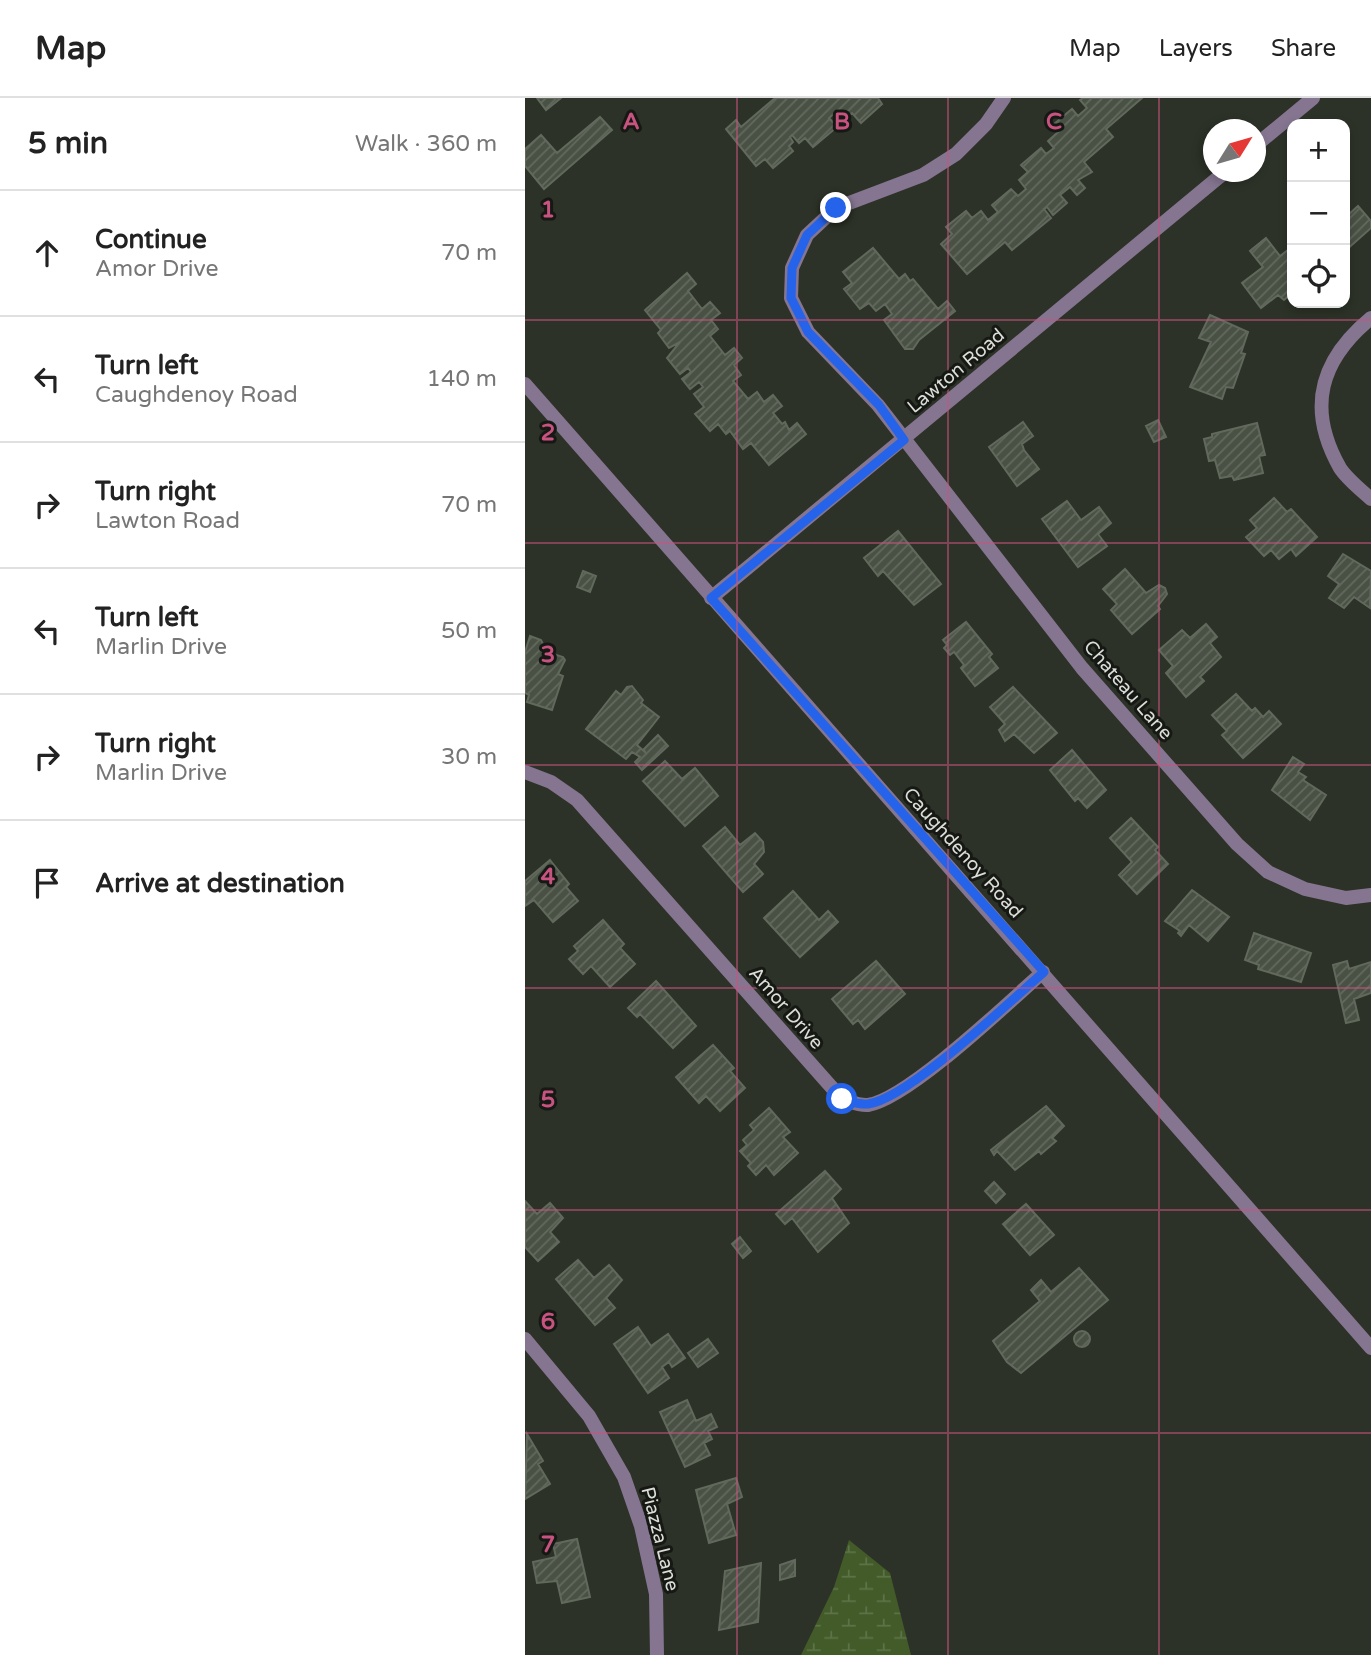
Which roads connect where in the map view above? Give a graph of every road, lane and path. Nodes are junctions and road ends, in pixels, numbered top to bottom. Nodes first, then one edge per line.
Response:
1 (1004, 98) edge
2 (1313, 98) edge
3 (1266, 137) edge
4 (1213, 182) edge
5 (1371, 318) edge
6 (525, 384) edge
7 (904, 440) junction
8 (1371, 499) edge
9 (711, 598) junction
10 (525, 772) edge
11 (1371, 895) edge
12 (1044, 972) junction
13 (525, 1339) edge
14 (1371, 1348) edge
15 (657, 1655) edge

1 - 7 street, Chateau Lane
2 - 3 street
4 - 7 street, Lawton Road
5 - 8 street
6 - 9 street, Caughdenoy Road
7 - 9 street, Lawton Road
7 - 11 street, Chateau Lane
9 - 12 street, Caughdenoy Road
10 - 12 street, Amor Drive
12 - 14 street, Caughdenoy Road
13 - 15 street, Piazza Lane

